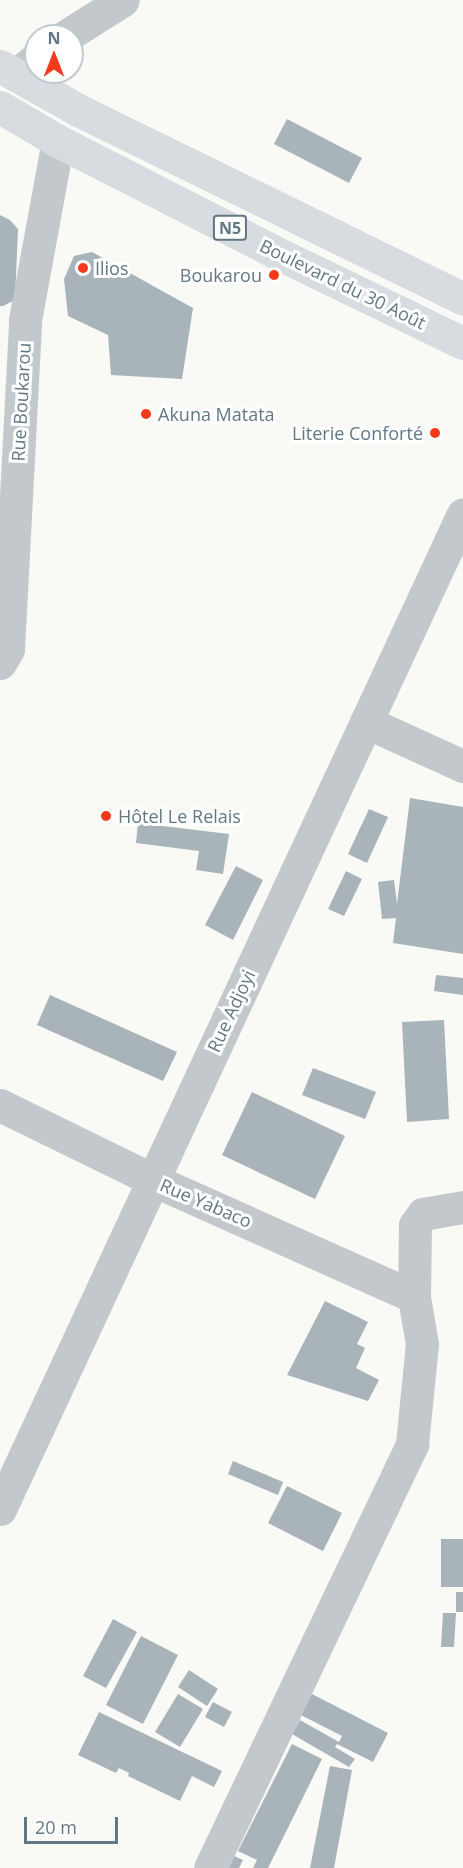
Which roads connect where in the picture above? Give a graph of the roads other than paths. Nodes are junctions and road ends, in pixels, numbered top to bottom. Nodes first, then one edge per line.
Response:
1 (123, 0) edge
2 (84, 25) edge
3 (13, 75) edge
4 (0, 107) edge
5 (78, 110) junction
6 (58, 141) junction
7 (463, 299) edge
8 (12, 320) edge
9 (463, 343) edge
10 (463, 514) edge
11 (0, 663) edge
12 (366, 722) junction
13 (463, 766) edge
14 (0, 1105) edge
15 (153, 1180) junction
16 (463, 1208) edge
17 (414, 1297) junction
18 (0, 1509) edge
19 (210, 1868) edge

1 - 2 street
3 - 5 highway, N5
4 - 6 highway, Boulevard du 30 Août / N5
5 - 6 highway
5 - 7 highway, N5
6 - 8 street, Rue Boukarou
6 - 9 highway, Boulevard du 30 Août / N5
8 - 11 street, Rue Boukarou
10 - 12 street, Rue Adjoyi
12 - 13 street
12 - 15 street, Rue Adjoyi
14 - 15 street, Rue Yabaco
15 - 17 street, Rue Yabaco
15 - 18 street, Rue Adjoyi
16 - 17 street
17 - 19 street

